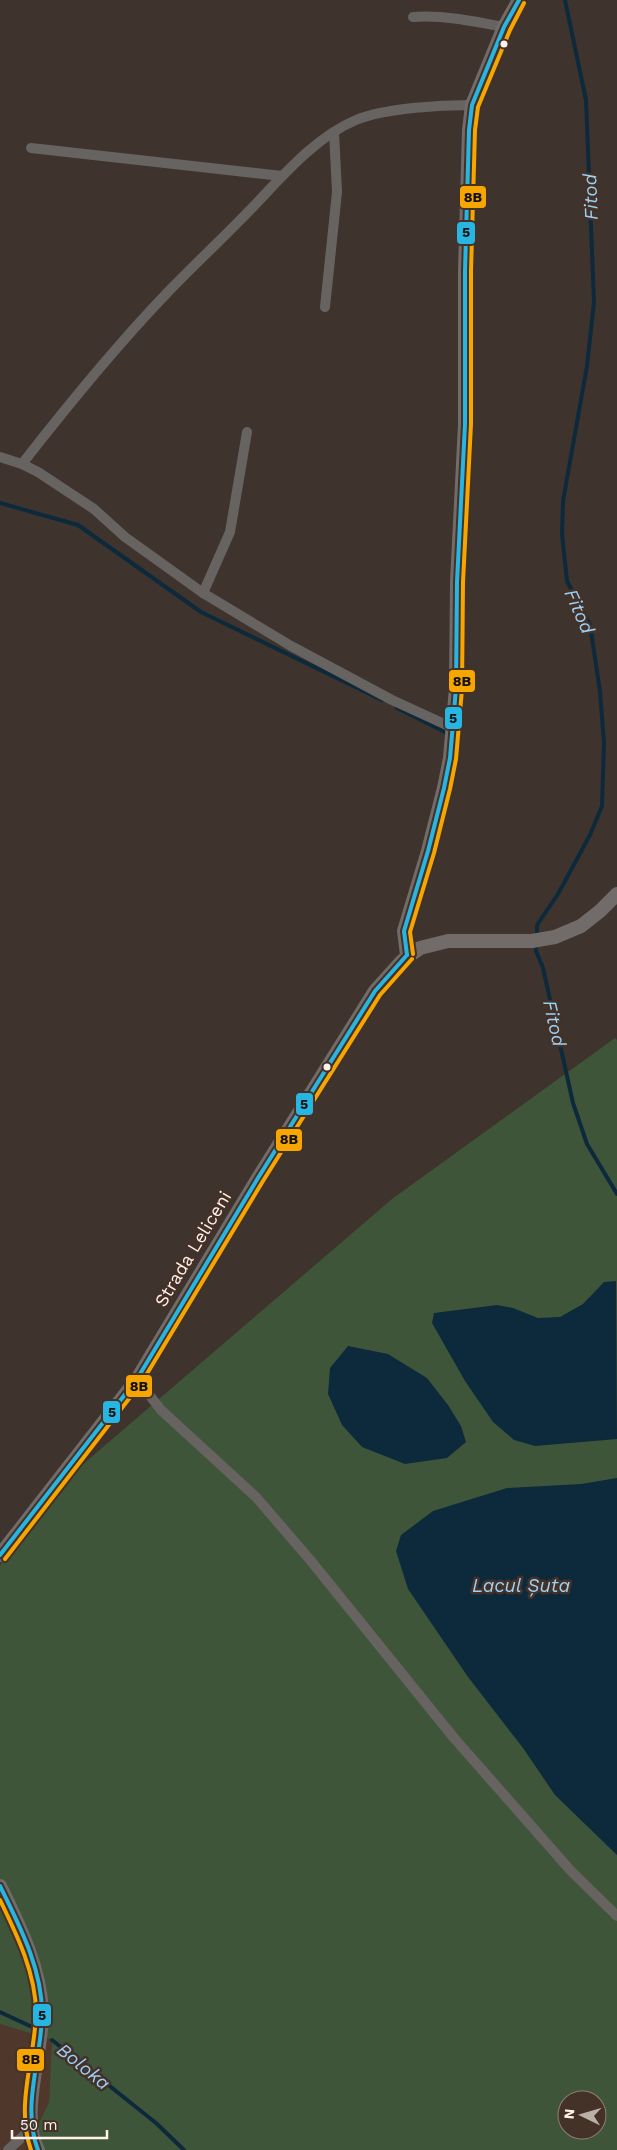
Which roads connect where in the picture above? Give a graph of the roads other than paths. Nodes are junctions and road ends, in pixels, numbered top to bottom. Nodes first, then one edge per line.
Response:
1 (518, 0) edge
2 (413, 17) dead end
3 (504, 27) junction
4 (472, 105) junction
5 (334, 132) junction
6 (31, 148) dead end
7 (282, 176) junction
8 (325, 307) dead end
9 (247, 432) dead end
10 (0, 457) edge
11 (22, 464) junction
12 (203, 593) junction
13 (453, 728) junction
14 (617, 894) edge
15 (407, 955) junction
16 (137, 1379) junction
17 (0, 1555) edge
18 (0, 1886) edge
19 (617, 1916) edge
20 (31, 2129) junction
21 (8, 2150) edge
22 (38, 2150) edge

1 - 3 main road
2 - 3 street
3 - 4 main road
4 - 5 street
4 - 13 main road
5 - 7 street
5 - 8 street
6 - 7 street
7 - 11 street
9 - 12 street
10 - 11 street
11 - 12 street
12 - 13 street
13 - 15 main road
14 - 15 main road
15 - 16 main road, Strada Leliceni
16 - 17 main road, Strada Leliceni
16 - 19 street
18 - 20 main road
20 - 21 street
20 - 22 main road

